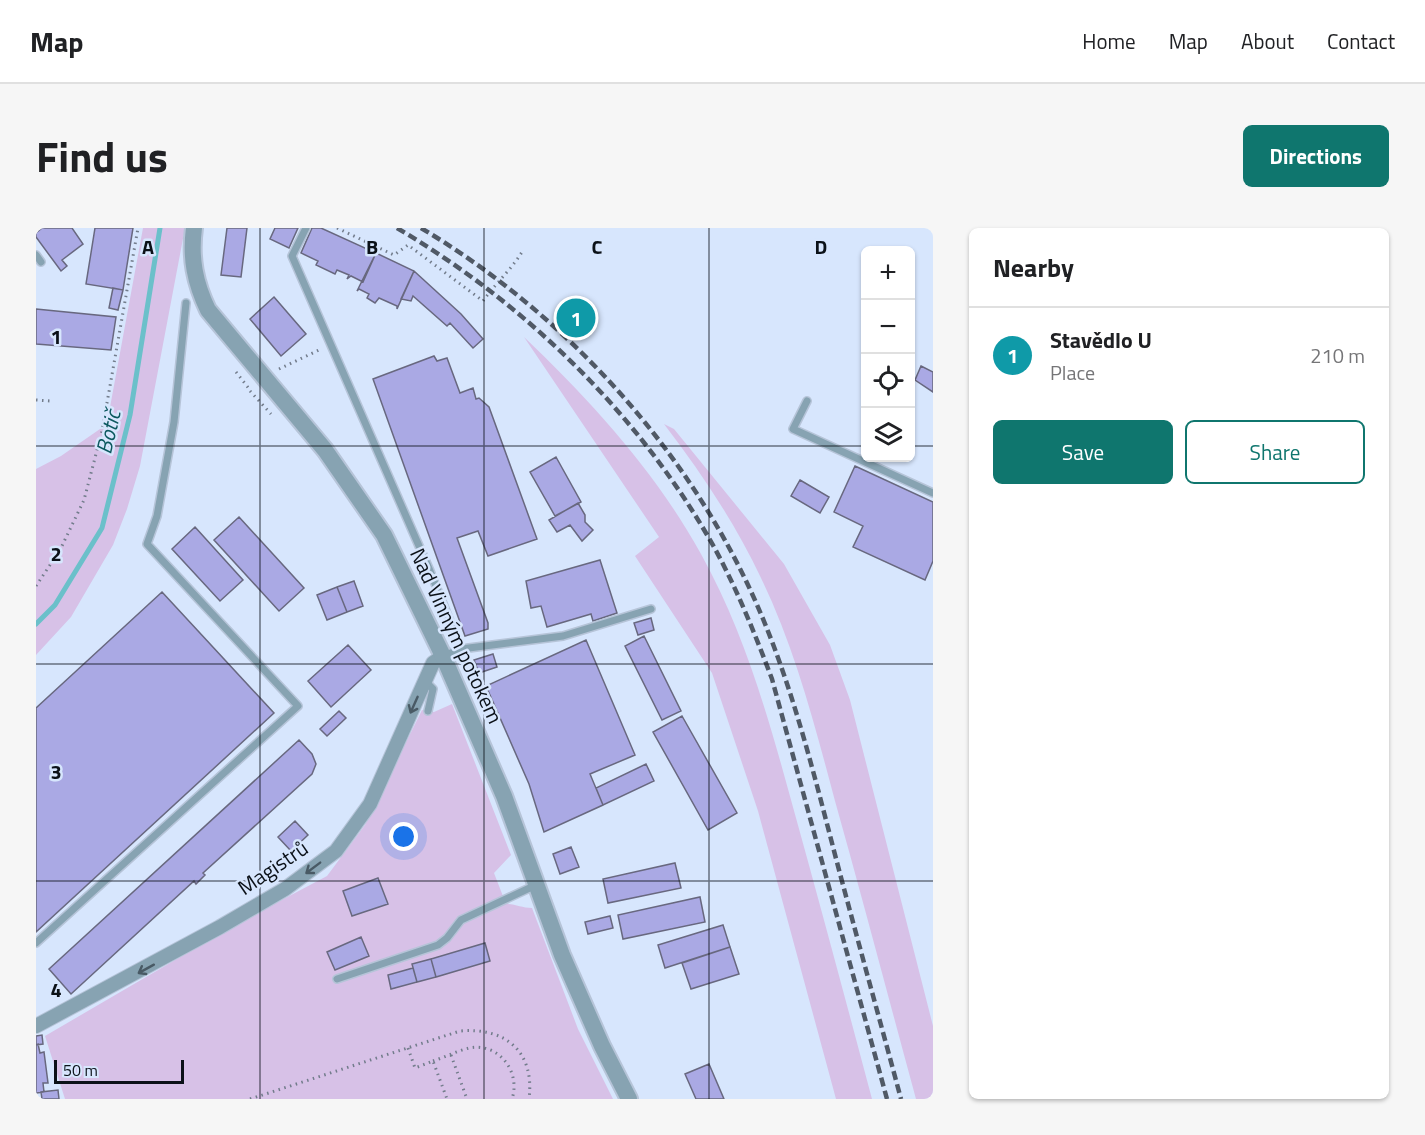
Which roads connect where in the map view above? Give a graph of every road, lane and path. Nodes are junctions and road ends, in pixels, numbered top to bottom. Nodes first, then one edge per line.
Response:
1 (138, 228) edge
2 (194, 228) edge
3 (306, 228) edge
4 (337, 228) edge
5 (522, 252) dead end
6 (36, 255) edge
7 (41, 262) dead end
8 (186, 303) dead end
9 (329, 346) junction
10 (277, 370) dead end
11 (250, 391) dead end
12 (36, 400) edge
13 (50, 401) dead end
14 (807, 401) dead end
15 (274, 417) dead end
16 (933, 493) edge
17 (36, 586) edge
18 (651, 609) dead end
19 (461, 649) junction
20 (443, 656) junction
21 (425, 681) junction
22 (428, 711) dead end
23 (536, 885) junction
24 (36, 944) edge
25 (337, 979) dead end
26 (36, 1026) edge
27 (408, 1048) junction
28 (451, 1055) junction
29 (433, 1061) junction
30 (250, 1099) edge
31 (447, 1099) edge
32 (467, 1099) edge
33 (512, 1099) edge
34 (529, 1099) edge
35 (629, 1099) edge

1 - 17 path
2 - 20 street, Nad Vinným potokem
3 - 9 lane
4 - 5 path
6 - 7 lane
8 - 24 lane
9 - 10 path
9 - 19 lane
11 - 15 path
12 - 13 path
14 - 16 lane
18 - 19 lane
19 - 20 lane
20 - 21 street, Magistrů
20 - 23 street, Nad Vinným potokem
21 - 22 lane
21 -> 26 street, Magistrů
23 - 25 lane
23 - 35 street, Nad Vinným potokem
27 - 29 path
27 - 30 path
27 - 34 path
28 - 29 path
28 - 32 path
28 - 33 path
29 - 31 path

